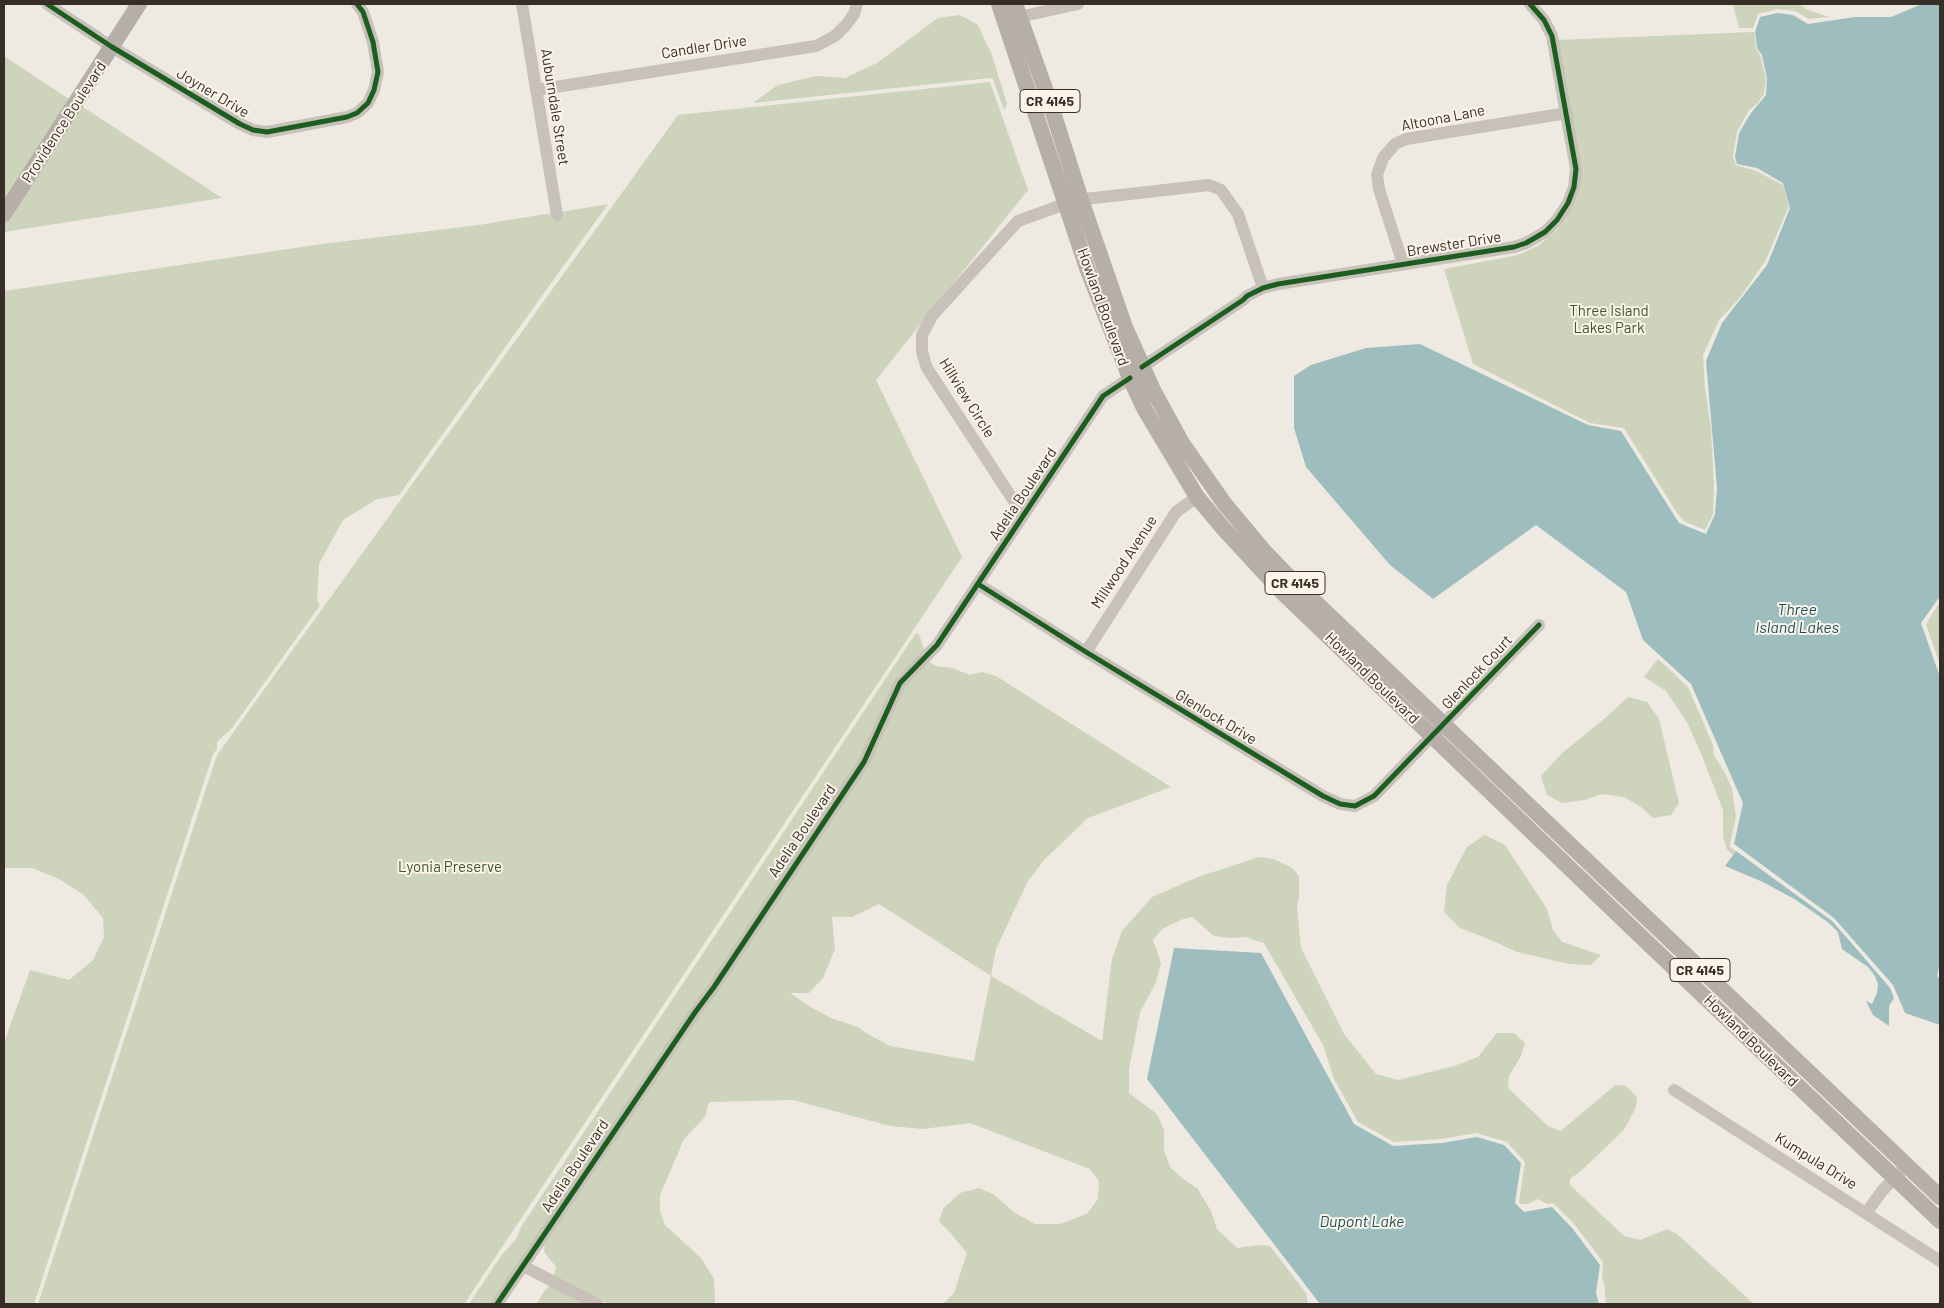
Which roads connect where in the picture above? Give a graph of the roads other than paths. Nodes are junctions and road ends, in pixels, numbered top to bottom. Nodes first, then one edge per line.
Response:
1 (47, 4) edge
2 (140, 4) edge
3 (357, 4) edge
4 (522, 4) edge
5 (857, 4) edge
6 (999, 4) edge
7 (1078, 4) edge
8 (1530, 4) edge
9 (1017, 10) edge
10 (112, 47) junction
11 (536, 90) junction
12 (1567, 113) junction
13 (1073, 202) junction
14 (4, 214) edge
15 (557, 214) dead end
16 (1404, 264) junction
17 (1263, 288) junction
18 (1136, 372) junction
19 (1198, 497) junction
20 (1023, 515) junction
21 (978, 584) junction
22 (1539, 624) dead end
23 (1086, 652) junction
24 (1438, 731) junction
25 (1674, 1090) dead end
26 (1907, 1165) junction
27 (1895, 1178) junction
28 (1940, 1198) edge
29 (1867, 1212) junction
30 (1940, 1221) edge
31 (1940, 1261) edge
32 (523, 1266) junction
33 (497, 1304) edge
34 (597, 1304) edge

1 - 10 street, Joyner Drive
2 - 10 main road, Providence Boulevard
3 - 10 street, Joyner Drive
4 - 11 street, Auburndale Street
5 - 11 street, Candler Drive
6 - 13 main road, Howland Boulevard / CR 4145
7 - 9 street
8 - 12 street, Brewster Drive
9 - 13 main road, Howland Boulevard / CR 4145
10 - 14 main road, Providence Boulevard
11 - 15 street, Auburndale Street
12 - 16 street, Brewster Drive
12 - 16 street, Altoona Lane
13 - 17 street, Hillview Circle
13 - 18 main road, Howland Boulevard / CR 4145
13 - 20 street, Hillview Circle
16 - 17 street, Brewster Drive
17 - 18 street, Brewster Drive
18 - 19 main road, Howland Boulevard / CR 4145
18 - 20 street, Adelia Boulevard
18 - 24 main road, Howland Boulevard / CR 4145
19 - 23 street, Millwood Avenue
19 - 24 main road, Howland Boulevard / CR 4145
20 - 21 street, Adelia Boulevard
21 - 23 street, Glenlock Drive
21 - 32 street, Adelia Boulevard
22 - 24 street, Glenlock Court
23 - 24 street, Glenlock Drive
24 - 26 main road, Howland Boulevard / CR 4145
24 - 27 main road, Howland Boulevard / CR 4145
25 - 29 street, Kumpula Drive
26 - 27 street
26 - 28 main road, Howland Boulevard / CR 4145
27 - 29 street
27 - 30 main road, Howland Boulevard / CR 4145
29 - 31 street, Kumpula Drive
32 - 33 street, Adelia Boulevard
32 - 34 street

